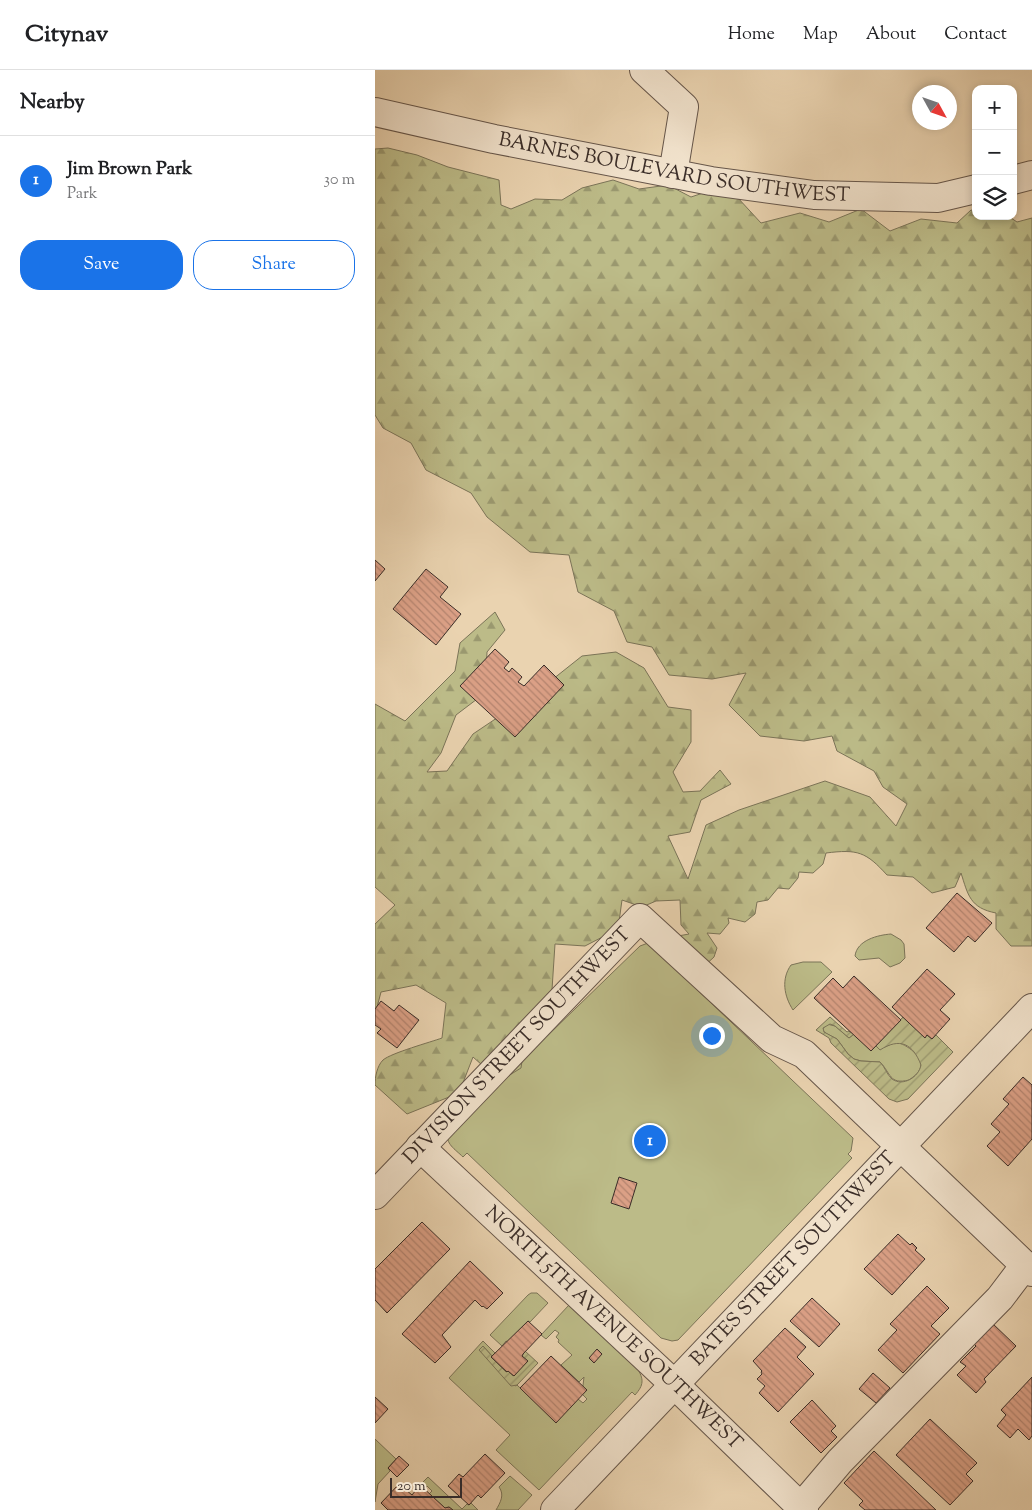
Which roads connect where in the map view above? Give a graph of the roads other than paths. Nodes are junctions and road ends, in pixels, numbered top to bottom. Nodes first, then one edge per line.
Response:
1 (644, 70) edge
2 (375, 112) edge
3 (673, 174) junction
4 (1032, 175) edge
5 (1017, 179) edge
6 (972, 190) edge
7 (1032, 1008) edge
8 (901, 1146) junction
9 (420, 1147) junction
10 (375, 1195) edge
11 (1029, 1269) edge
12 (675, 1385) junction
13 (803, 1508) edge
14 (555, 1510) edge

1 - 3 street
2 - 3 street, BARNES BOULEVARD SOUTHWEST
3 - 6 street, BARNES BOULEVARD SOUTHWEST
4 - 5 street
7 - 8 street, BATES STREET SOUTHWEST
8 - 9 street, DIVISION STREET SOUTHWEST
8 - 11 street
8 - 12 street, BATES STREET SOUTHWEST
9 - 10 street, DIVISION STREET SOUTHWEST
9 - 12 street, NORTH 5TH AVENUE SOUTHWEST
11 - 13 street
12 - 13 street, NORTH 5TH AVENUE SOUTHWEST
12 - 14 street, BATES STREET SOUTHWEST

